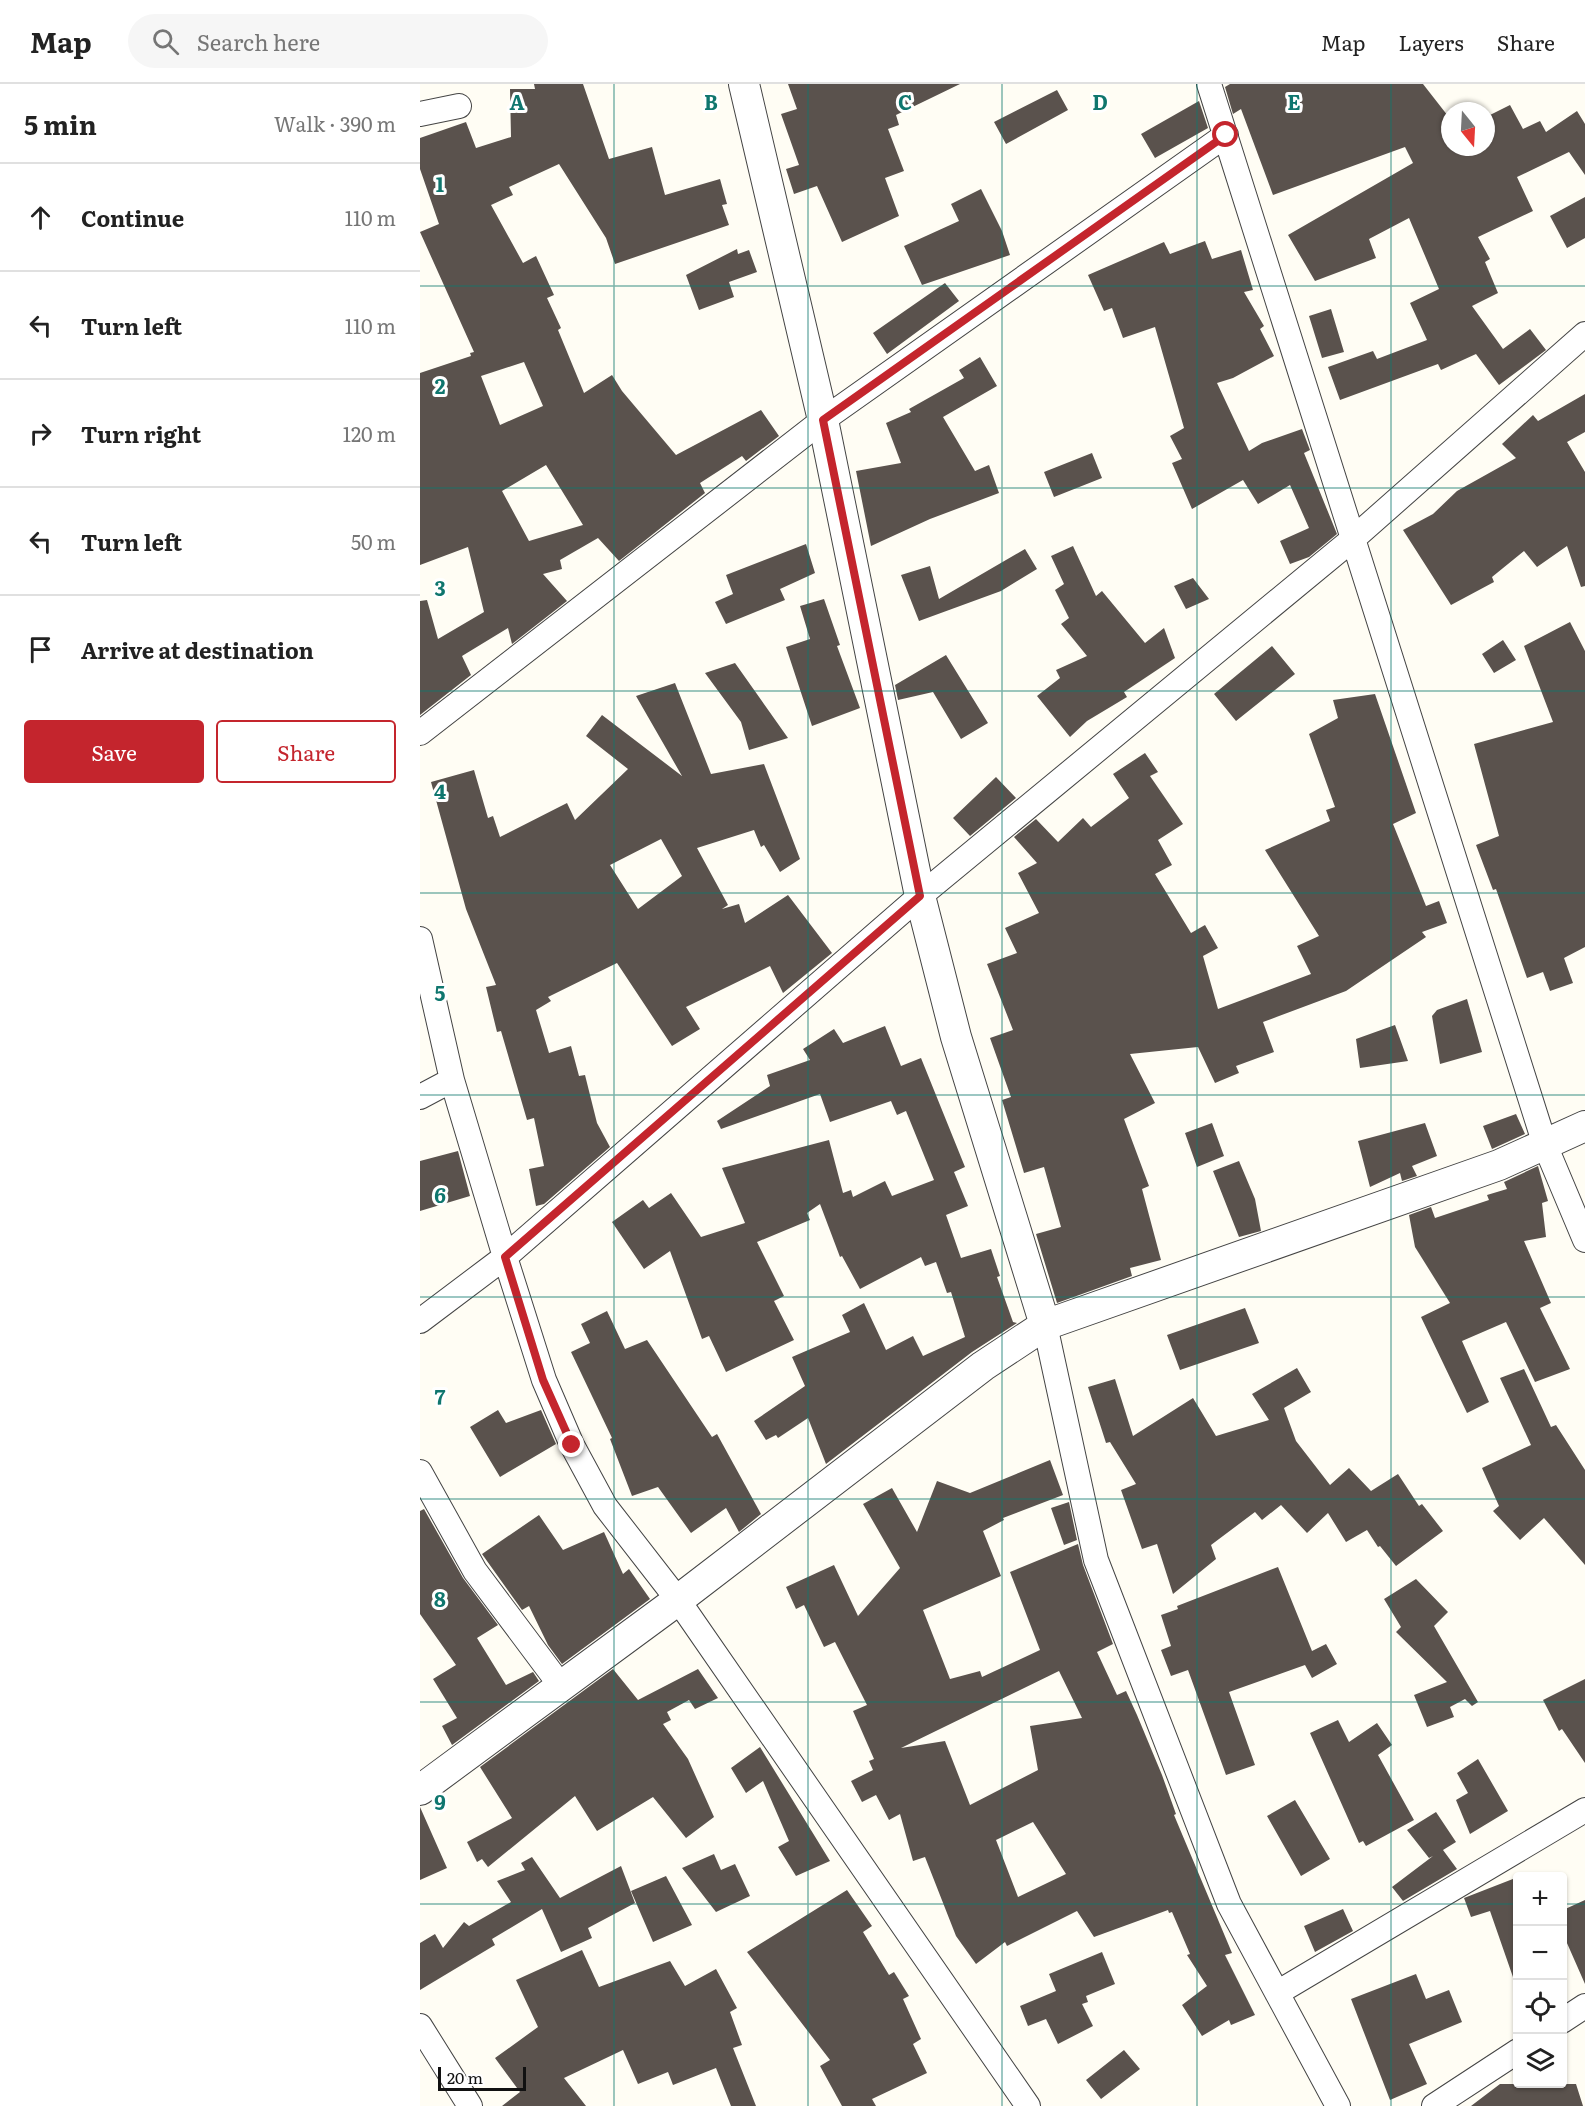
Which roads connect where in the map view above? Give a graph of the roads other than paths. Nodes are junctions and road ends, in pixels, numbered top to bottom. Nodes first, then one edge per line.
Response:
1 (744, 84) edge
2 (1209, 84) edge
3 (459, 106) dead end
4 (420, 114) edge
5 (1226, 135) junction
6 (1585, 333) edge
7 (823, 420) junction
8 (1354, 538) junction
9 (420, 733) edge
10 (920, 896) junction
11 (420, 939) edge
12 (452, 1080) junction
13 (420, 1097) edge
14 (1585, 1126) edge
15 (1545, 1145) junction
16 (1585, 1240) edge
17 (505, 1257) junction
18 (420, 1321) edge
19 (1045, 1325) junction
20 (420, 1472) edge
21 (678, 1600) junction
22 (561, 1686) junction
23 (420, 1790) edge
24 (1585, 1810) edge
25 (1277, 1993) junction
26 (1585, 2006) edge
27 (1567, 2018) edge
28 (420, 2026) edge
29 (1513, 2054) edge
30 (470, 2106) edge
31 (1028, 2106) edge
32 (1338, 2106) edge
33 (1434, 2106) edge

1 - 7 street
2 - 5 street
3 - 4 street
5 - 7 street
5 - 8 street
6 - 8 street
7 - 9 street
7 - 10 street
8 - 10 street
8 - 15 street
10 - 17 street
10 - 19 street
11 - 12 street
12 - 13 street
12 - 17 street
14 - 15 street
15 - 16 street
15 - 19 street
17 - 18 street
17 - 21 street
19 - 21 street
19 - 25 street
20 - 22 street
21 - 22 street
21 - 31 street
22 - 23 street
24 - 25 street
25 - 32 street
26 - 27 street
28 - 30 street
29 - 33 street

